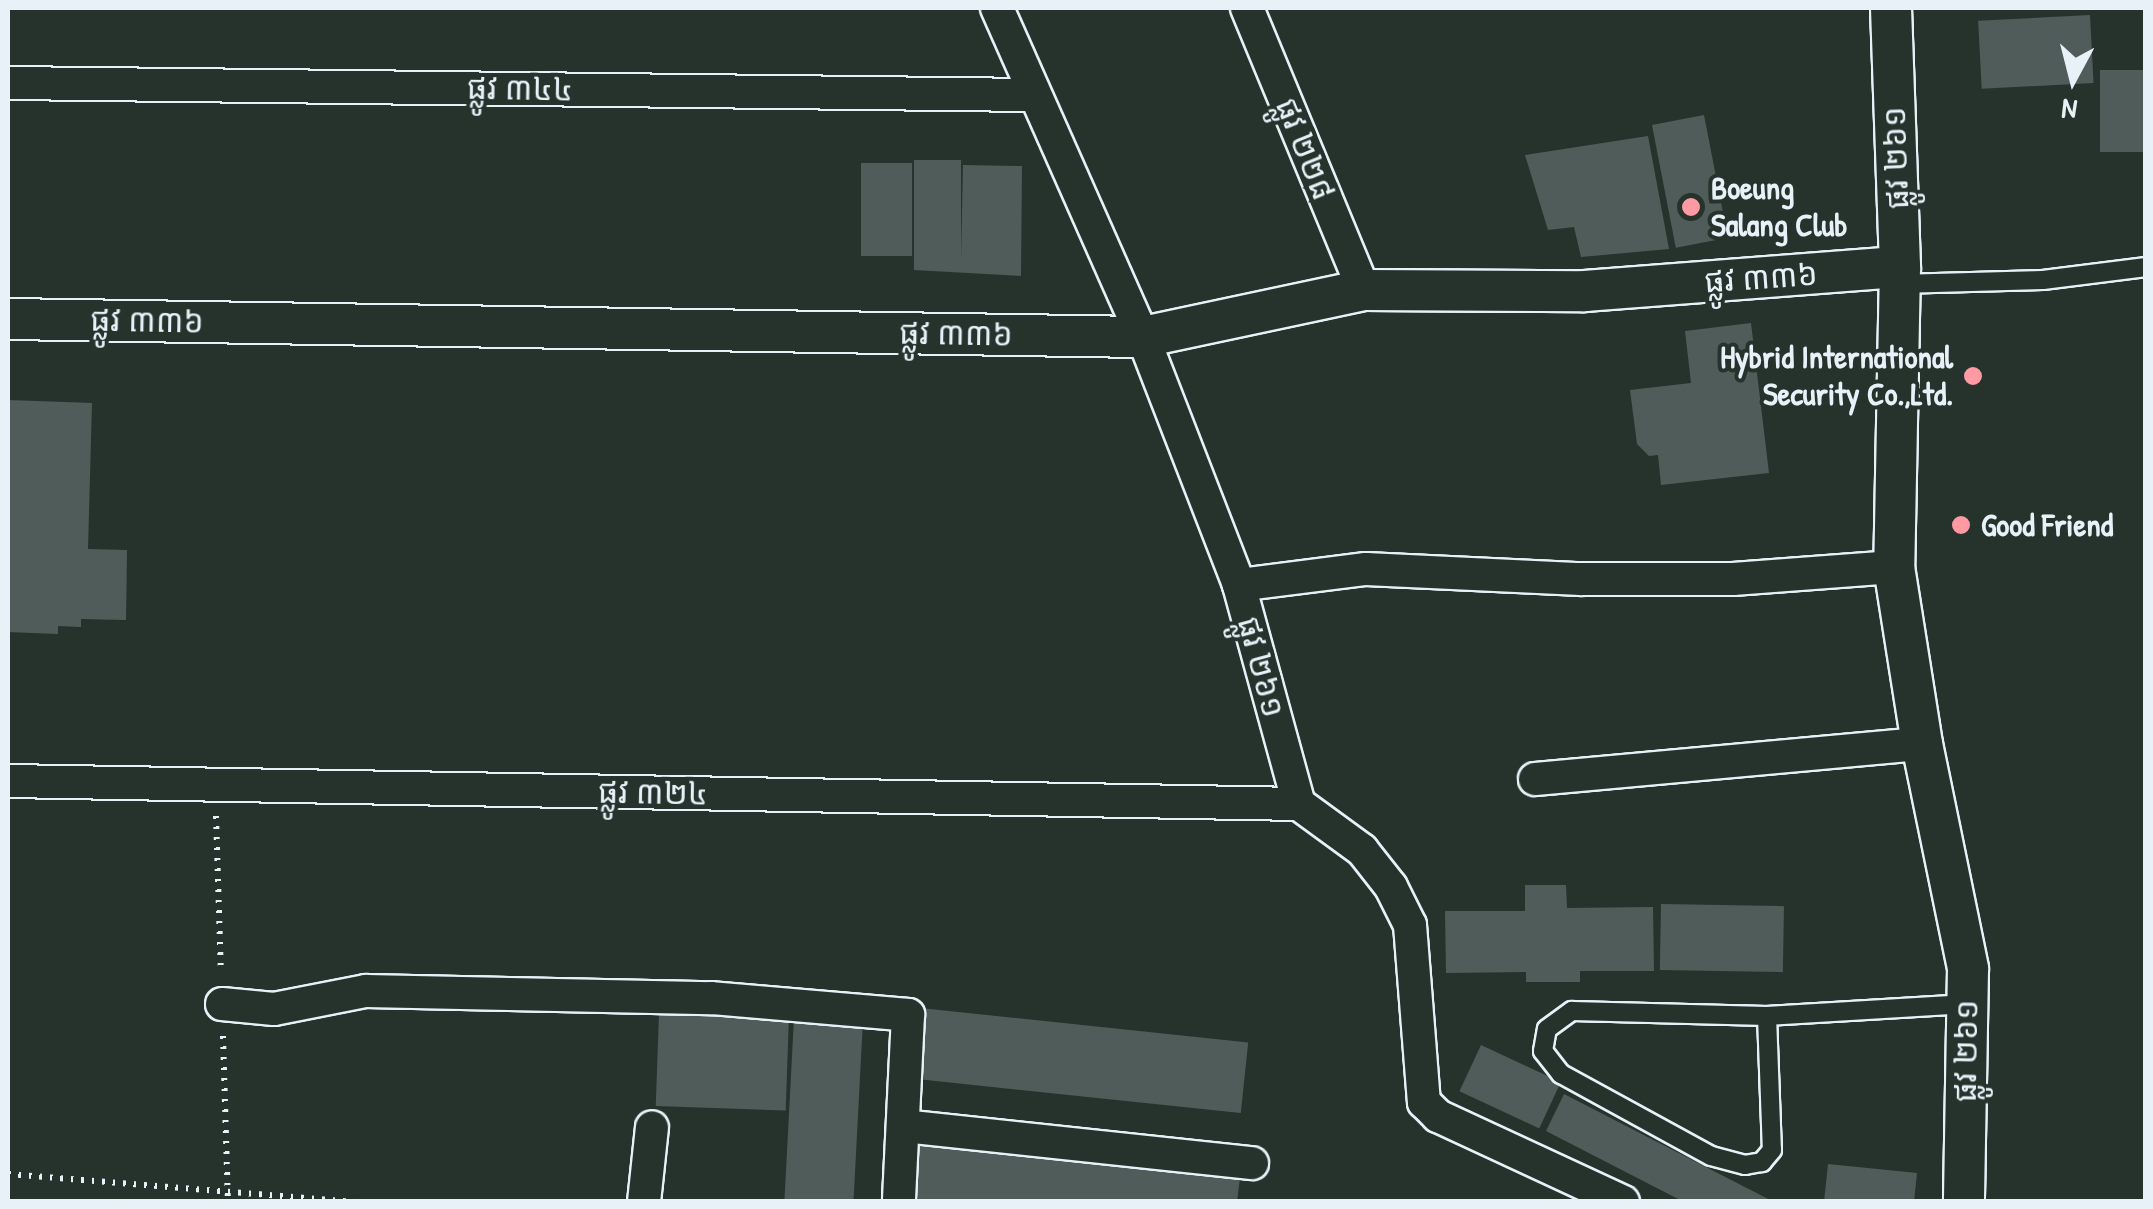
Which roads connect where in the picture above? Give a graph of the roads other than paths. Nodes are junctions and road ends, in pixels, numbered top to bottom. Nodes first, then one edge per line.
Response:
1 (997, 8) edge
2 (1247, 8) edge
3 (1891, 8) edge
4 (8, 83) edge
5 (1033, 96) junction
6 (2146, 267) edge
7 (1900, 276) junction
8 (1364, 290) junction
9 (8, 318) edge
10 (1143, 337) junction
11 (1894, 567) junction
12 (1239, 585) junction
13 (1922, 744) junction
14 (1534, 779) dead end
15 (8, 781) edge
16 (1299, 804) junction
17 (222, 1004) dead end
18 (1967, 1004) junction
19 (1767, 1016) junction
20 (652, 1126) dead end
21 (904, 1126) junction
22 (1252, 1163) dead end
23 (644, 1202) edge
24 (900, 1202) edge
25 (1623, 1202) edge
26 (1964, 1202) edge

1 - 5 street, ផ្លូវ ២៦១
2 - 8 street, ផ្លូវ ២២៨
3 - 7 street, ផ្លូវ ២៦១
4 - 5 street, ផ្លូវ ៣៤៤
5 - 10 street, ផ្លូវ ២៦១
6 - 7 lane
7 - 8 street, ផ្លូវ ៣៣៦
7 - 11 street, ផ្លូវ ២៦១
8 - 10 street, ផ្លូវ ៣៣៦
9 - 10 street, ផ្លូវ ៣៣៦
10 - 12 street, ផ្លូវ ២៦១
11 - 12 street
11 - 13 street, ផ្លូវ ២៦១
12 - 16 street, ផ្លូវ ២៦១
13 - 14 street
13 - 18 street, ផ្លូវ ២៦១
15 - 16 street, ផ្លូវ ៣២៤
16 - 25 street
17 - 21 street
18 - 19 lane
18 - 26 street, ផ្លូវ ២៦១
19 - 19 lane
20 - 23 street
21 - 22 street
21 - 24 street

